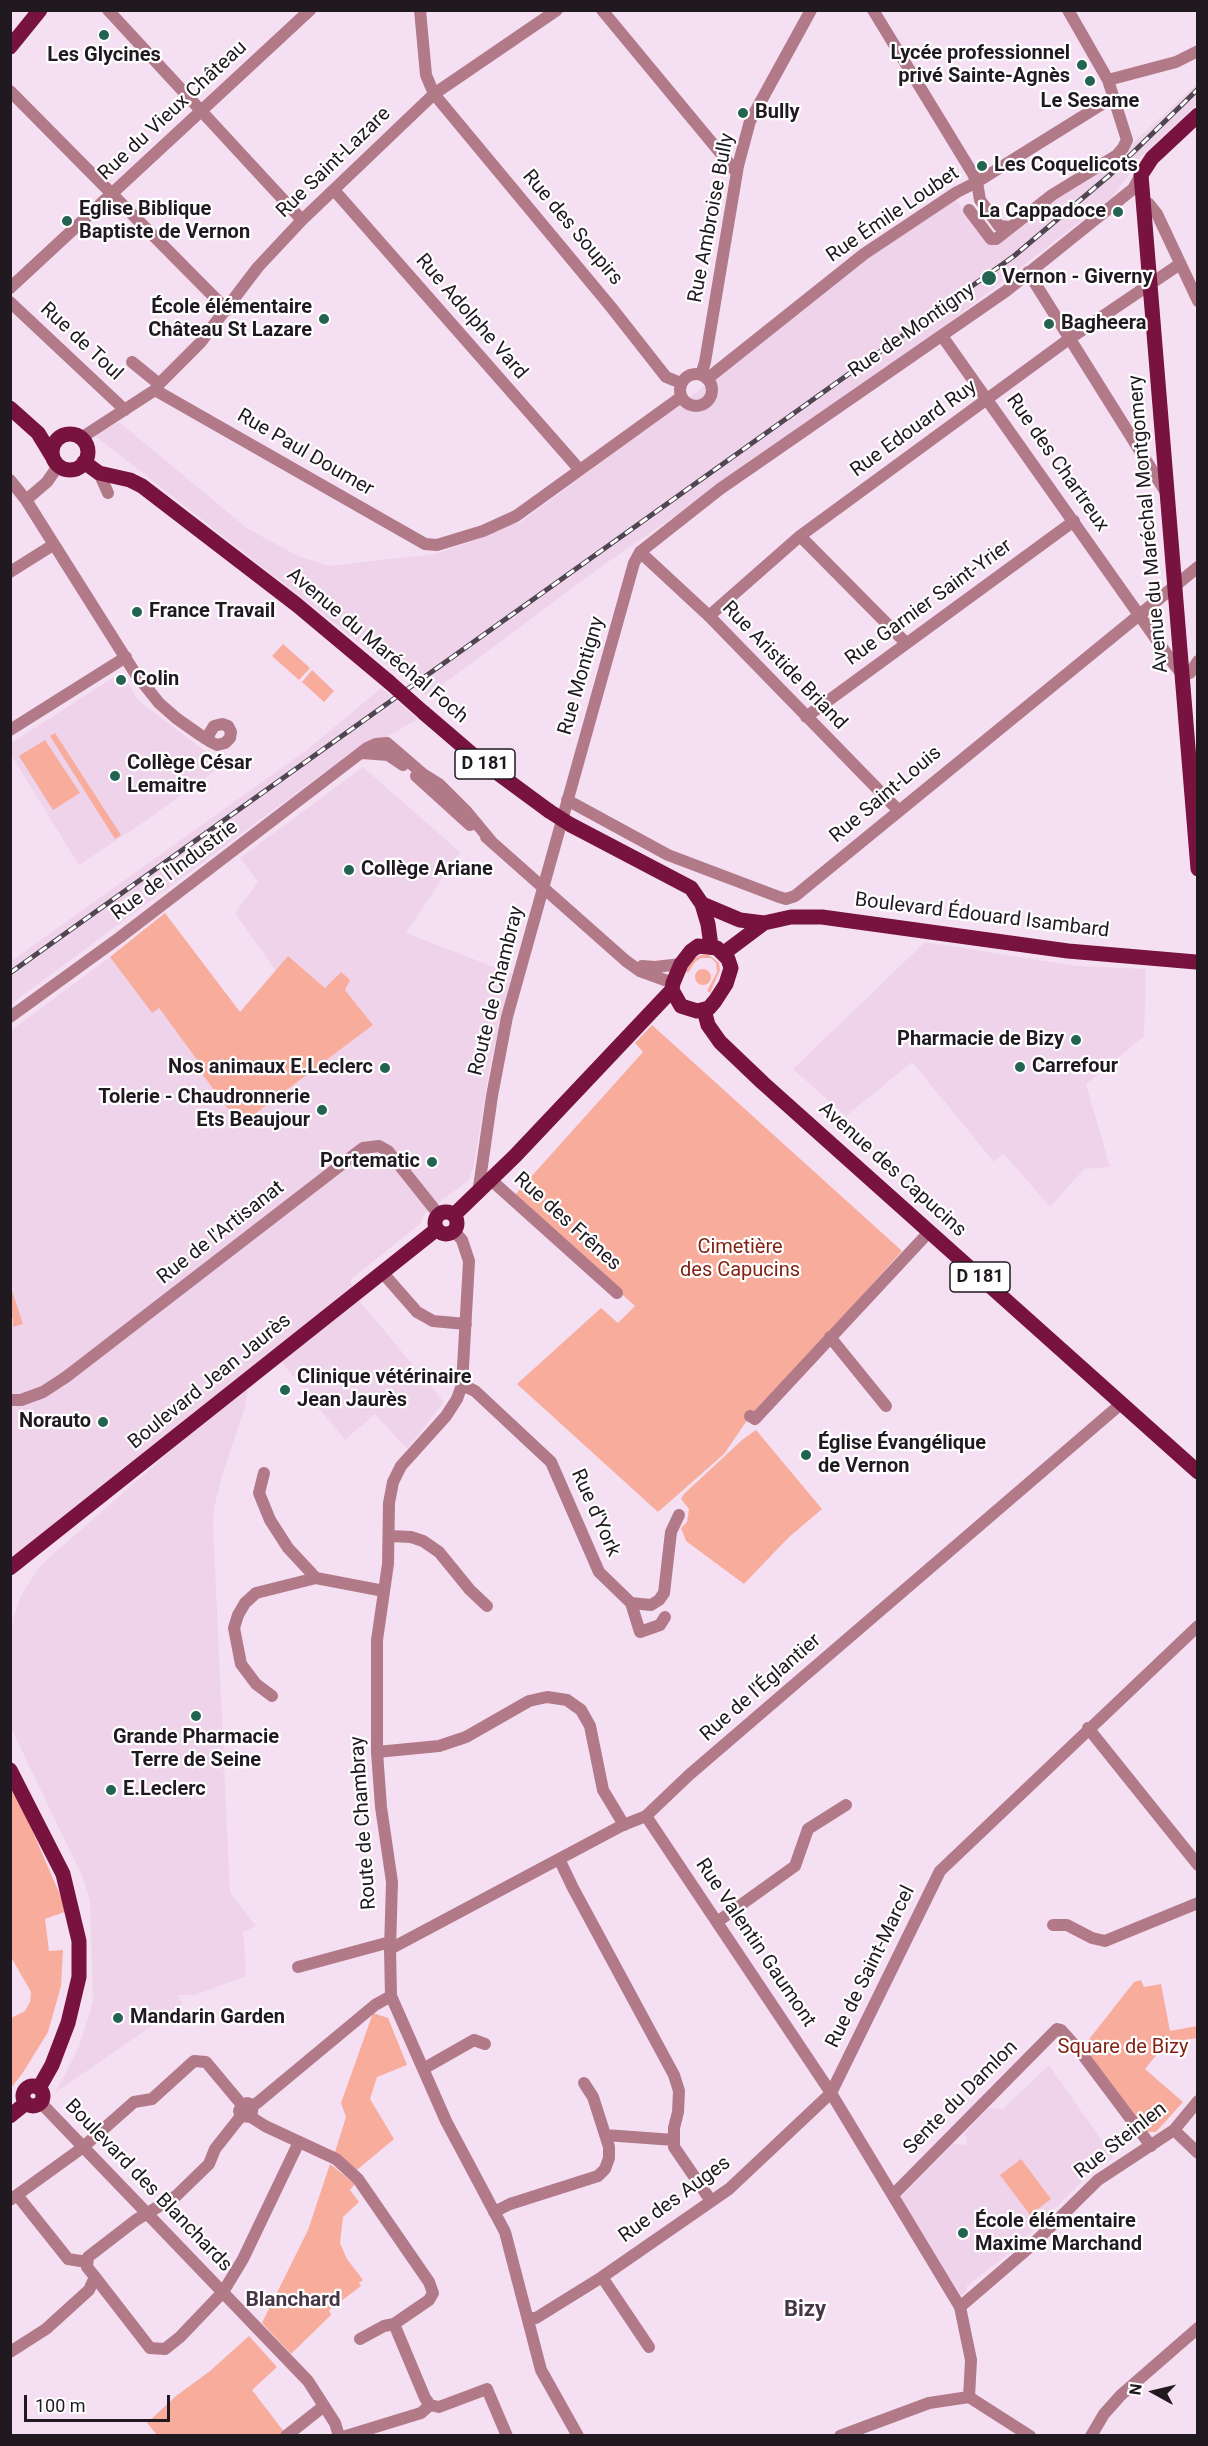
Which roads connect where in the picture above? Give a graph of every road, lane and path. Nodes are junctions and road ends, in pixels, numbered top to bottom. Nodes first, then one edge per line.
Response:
1 (40, 10) edge
2 (108, 10) edge
3 (310, 10) edge
4 (420, 10) edge
5 (557, 10) edge
6 (602, 10) edge
7 (811, 10) edge
8 (873, 10) edge
9 (1068, 10) edge
10 (10, 47) edge
11 (1197, 51) edge
12 (1108, 80) junction
13 (10, 91) edge
14 (434, 94) junction
15 (1112, 98) junction
16 (203, 111) junction
17 (1197, 115) edge
18 (737, 173) junction
19 (1142, 175) junction
20 (977, 182) junction
21 (334, 190) junction
22 (113, 194) junction
23 (1144, 203) junction
24 (969, 210) dead end
25 (302, 220) junction
26 (1011, 227) junction
27 (1180, 264) junction
28 (1028, 272) junction
29 (1150, 283) junction
30 (10, 288) edge
31 (1197, 301) edge
32 (10, 302) edge
33 (227, 310) junction
34 (942, 336) junction
35 (1069, 339) junction
36 (132, 362) dead end
37 (704, 377) junction
38 (681, 383) junction
39 (157, 387) junction
40 (681, 397) junction
41 (988, 399) junction
42 (10, 408) edge
43 (125, 410) junction
44 (38, 433) junction
45 (60, 437) junction
46 (81, 438) junction
47 (55, 461) junction
48 (84, 462) junction
49 (579, 469) junction
50 (10, 480) edge
51 (1167, 495) junction
52 (26, 500) junction
53 (1074, 521) junction
54 (800, 536) junction
55 (53, 545) junction
56 (637, 558) junction
57 (1197, 567) edge
58 (10, 572) edge
59 (1175, 585) junction
60 (1139, 614) junction
61 (709, 616) junction
62 (906, 643) junction
63 (126, 657) junction
64 (1197, 661) edge
65 (1182, 674) junction
66 (806, 717) junction
67 (10, 730) edge
68 (206, 739) dead end
69 (567, 801) junction
70 (898, 810) junction
71 (1197, 869) edge
72 (676, 879) junction
73 (543, 888) junction
74 (702, 904) junction
75 (764, 923) junction
76 (718, 950) junction
77 (691, 951) junction
78 (626, 961) junction
79 (1197, 963) edge
80 (681, 964) junction
81 (673, 987) junction
82 (681, 1006) junction
83 (704, 1010) junction
84 (10, 1017) edge
85 (648, 1018) junction
86 (491, 1180) junction
87 (478, 1194) junction
88 (443, 1220) junction
89 (454, 1231) joint
90 (929, 1232) junction
91 (382, 1272) junction
92 (617, 1293) dead end
93 (466, 1324) junction
94 (830, 1337) junction
95 (463, 1380) junction
96 (10, 1400) edge
97 (1122, 1403) junction
98 (886, 1406) dead end
99 (750, 1416) dead end
100 (1197, 1472) edge
101 (264, 1473) dead end
102 (679, 1515) dead end
103 (390, 1536) junction
104 (10, 1568) edge
105 (316, 1578) junction
106 (384, 1591) junction
107 (631, 1603) junction
108 (487, 1606) dead end
109 (665, 1617) dead end
110 (1197, 1626) edge
111 (272, 1696) dead end
112 (1088, 1728) junction
113 (377, 1752) junction
114 (10, 1770) edge
115 (846, 1805) dead end
116 (646, 1816) junction
117 (624, 1825) junction
118 (560, 1861) junction
119 (1197, 1865) edge
120 (1197, 1903) edge
121 (717, 1922) junction
122 (1053, 1925) dead end
123 (390, 1946) junction
124 (298, 1967) dead end
125 (391, 1996) junction
126 (485, 2044) dead end
127 (423, 2069) junction
128 (584, 2083) dead end
129 (831, 2093) junction
130 (35, 2098) junction
131 (1197, 2101) edge
132 (247, 2111) junction
133 (10, 2116) edge
134 (1174, 2130) junction
135 (605, 2135) junction
136 (674, 2140) junction
137 (299, 2142) junction
138 (1151, 2146) junction
139 (82, 2148) junction
140 (1197, 2153) edge
141 (894, 2194) junction
142 (14, 2197) edge
143 (711, 2201) junction
144 (494, 2212) junction
145 (148, 2214) junction
146 (87, 2262) junction
147 (95, 2277) junction
148 (602, 2277) junction
149 (223, 2292) junction
150 (960, 2307) junction
151 (528, 2318) junction
152 (394, 2324) junction
153 (1197, 2328) edge
154 (360, 2339) dead end
155 (12, 2347) edge
156 (649, 2347) dead end
157 (969, 2397) junction
158 (430, 2405) junction
159 (324, 2406) junction
160 (286, 2436) edge
161 (339, 2436) edge
162 (346, 2436) edge
163 (507, 2436) edge
164 (578, 2436) edge
165 (840, 2436) edge
166 (1030, 2436) edge
167 (1091, 2436) edge

1 - 10 main road
2 - 16 street
3 - 16 street, Rue du Vieux Château
4 - 14 street
5 - 14 street, Rue Saint-Lazare
6 - 18 street
7 - 18 street, Rue Ambroise Bully
8 - 20 street
9 - 12 street
11 - 12 street
12 - 15 street
13 - 22 street
14 - 21 street, Rue Saint-Lazare
14 - 38 street, Rue des Soupirs
15 - 20 street, Rue Émile Loubet
15 - 26 street
16 - 22 street, Rue du Vieux Château
16 - 25 street
17 - 19 main road, Rue de Montigny
18 - 37 street, Rue Ambroise Bully
19 - 23 main road, Avenue du Maréchal Montgomery
19 - 28 street, Rue de Montigny
20 - 26 street
20 - 37 street, Rue Émile Loubet
21 - 25 street, Rue Saint-Lazare
21 - 49 street, Rue Adolphe Vard
22 - 30 street, Rue du Vieux Château
22 - 33 street
23 - 27 street
23 - 29 main road, Avenue du Maréchal Montgomery
24 - 26 street
25 - 33 street, Rue Saint-Lazare
27 - 29 street, Rue Edouard Ruy
27 - 31 street
28 - 34 street, Rue de Montigny
28 - 35 street
29 - 35 street, Rue Edouard Ruy
29 - 51 main road, Avenue du Maréchal Montgomery
32 - 43 street, Rue de Toul
33 - 39 street, Rue Saint-Lazare
34 - 41 street, Rue des Chartreux
34 - 56 street, Rue de Montigny
35 - 41 street, Rue Edouard Ruy
35 - 51 street
36 - 39 street, Rue Paul Doumer
37 - 38 street
37 - 40 street
38 - 40 street
39 - 43 street, Rue Saint-Lazare
39 - 49 street, Rue Paul Doumer
40 - 49 street
41 - 53 street, Rue des Chartreux
41 - 54 street, Rue Edouard Ruy
42 - 44 main road
43 - 46 street, Rue Saint-Lazare
44 - 45 main road
44 - 47 main road
45 - 46 main road
45 - 47 main road
46 - 48 main road
47 - 48 main road
47 - 52 street
48 - 72 main road, Avenue du Maréchal Foch / D 181, bridge
50 - 52 street
51 - 59 main road, Avenue du Maréchal Montgomery
52 - 55 street
53 - 60 street, Rue des Chartreux
53 - 62 street, Rue Garnier Saint-Yrier
54 - 61 street, Rue Edouard Ruy
54 - 62 street
55 - 58 street
55 - 63 street
56 - 61 street, Rue Aristide Briand
56 - 69 street, Rue Montigny
57 - 59 street, Rue Saint-Louis
59 - 60 street, Rue Saint-Louis
59 - 65 main road, Avenue du Maréchal Montgomery
60 - 65 street, Rue des Chartreux
60 - 70 street, Rue Saint-Louis
61 - 66 street, Rue Aristide Briand
62 - 66 street, Rue Garnier Saint-Yrier
63 - 67 street
63 - 68 street
64 - 65 street
65 - 71 main road, Avenue du Maréchal Montgomery
66 - 70 street, Rue Aristide Briand
69 - 70 street, Rue Saint-Louis
69 - 73 street, Route de Chambray
72 - 74 main road, Avenue du Maréchal Foch / D 181
72 - 77 main road
73 - 78 street
73 - 84 street, Rue de l'Industrie
73 - 87 street, Route de Chambray
74 - 75 main road, Boulevard Édouard Isambard
74 - 76 main road, Avenue du Maréchal Foch / D 181
75 - 76 main road, Boulevard Édouard Isambard
75 - 79 main road, Boulevard Édouard Isambard
76 - 77 main road
76 - 83 main road, D 181
77 - 80 main road
78 - 80 street
78 - 81 street
80 - 81 main road
81 - 82 main road
81 - 85 main road, Boulevard Jean Jaurès
82 - 83 main road
82 - 85 main road, Boulevard Jean Jaurès
83 - 90 main road, Avenue des Capucins / D 181
85 - 86 main road, Boulevard Jean Jaurès
86 - 87 main road, Boulevard Jean Jaurès
86 - 92 street, Rue des Frênes
87 - 88 main road, Boulevard Jean Jaurès
88 - 89 main road
88 - 91 main road, Boulevard Jean Jaurès
88 - 96 street, Rue de l'Artisanat
89 - 93 street, Route de Chambray
90 - 94 street
90 - 97 main road, Avenue des Capucins / D 181
91 - 93 street
91 - 104 main road, Boulevard Jean Jaurès
93 - 95 street, Route de Chambray
94 - 98 street
94 - 99 street
95 - 103 street, Route de Chambray
95 - 107 street, Rue d'York
97 - 100 main road, Avenue des Capucins / D 181
97 - 116 street, Rue de l'Églantier
101 - 105 street
102 - 107 street
103 - 106 street, Route de Chambray
103 - 108 street
105 - 106 street
105 - 111 street
106 - 113 street, Route de Chambray
107 - 109 street
110 - 112 street, Rue de Saint-Marcel
112 - 119 street
112 - 129 street, Rue de Saint-Marcel
113 - 117 street
113 - 123 street, Route de Chambray
114 - 130 main road
115 - 121 street
116 - 117 street, Rue de l'Églantier
116 - 121 street, Rue Valentin Gaumont
117 - 118 street, Rue de l'Églantier
118 - 123 street, Rue de l'Églantier
118 - 136 street
120 - 122 street
121 - 129 street, Rue Valentin Gaumont
123 - 124 street, Rue de l'Églantier
123 - 125 street, Route de Chambray
125 - 127 street, Route de Chambray
125 - 132 street
126 - 127 street
127 - 144 street, Route de Chambray
128 - 135 street
129 - 141 street
129 - 143 street, Rue des Auges
130 - 133 main road
130 - 139 street, Boulevard des Blanchards
131 - 134 street, Rue Steinlen
132 - 137 street
132 - 139 street
132 - 145 street
134 - 138 street, Rue Steinlen
134 - 140 street
135 - 136 street
135 - 144 street
136 - 143 street
137 - 149 street
137 - 152 street
138 - 141 street, Sente du Damlon
138 - 150 street, Rue Steinlen
139 - 142 street
139 - 145 street, Boulevard des Blanchards
141 - 150 street
142 - 146 street
143 - 148 street, Rue des Auges
144 - 151 street, Route de Chambray
145 - 146 street
145 - 149 street, Boulevard des Blanchards
146 - 147 street
147 - 149 street
147 - 155 street
148 - 151 street, Rue des Auges
148 - 156 street
149 - 159 street, Boulevard des Blanchards
150 - 157 street
151 - 164 street, Route de Chambray
152 - 154 street
152 - 158 street
153 - 167 street
157 - 165 street
157 - 166 street
158 - 162 street
158 - 163 street
159 - 160 street
159 - 161 street, Boulevard des Blanchards

